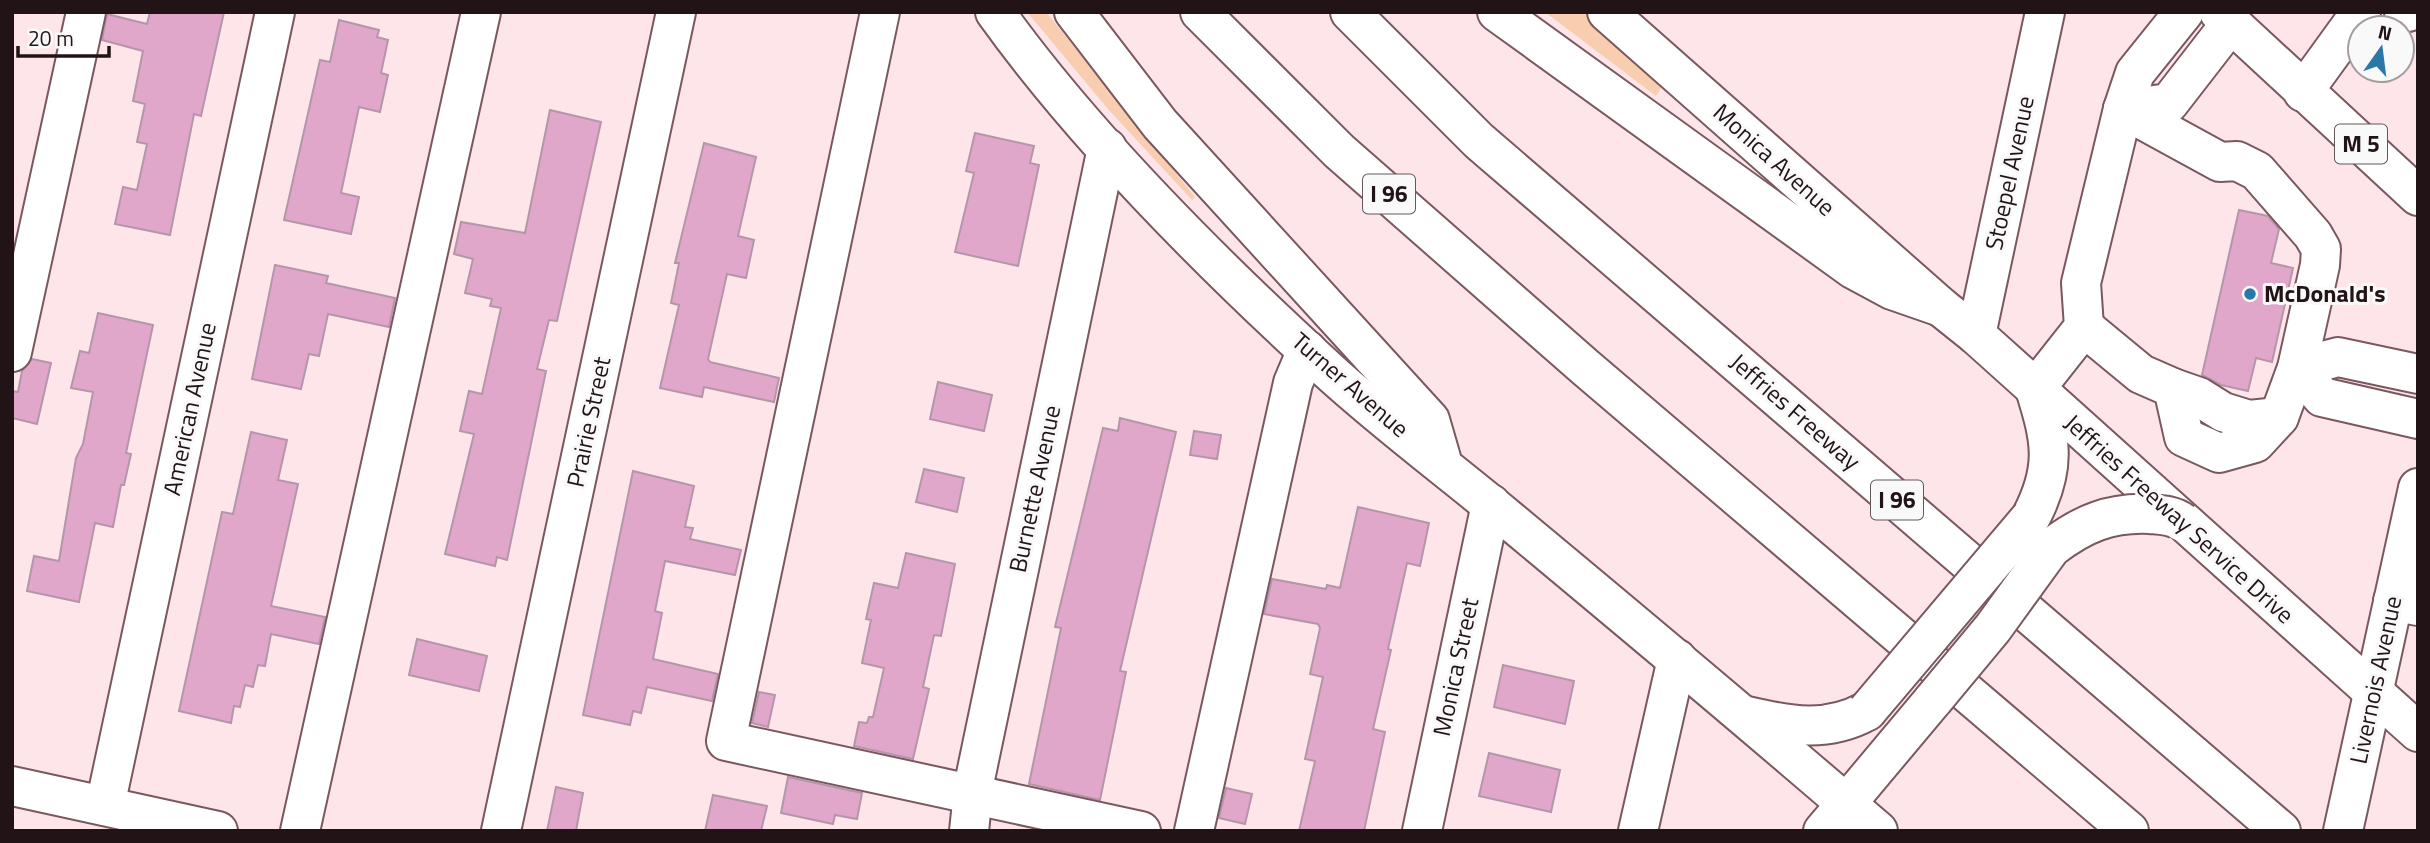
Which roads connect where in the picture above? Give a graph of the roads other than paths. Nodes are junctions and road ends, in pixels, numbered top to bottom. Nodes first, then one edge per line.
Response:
1 (86, 12) edge
2 (275, 12) edge
3 (481, 12) edge
4 (676, 12) edge
5 (880, 12) edge
6 (995, 12) edge
7 (1074, 12) edge
8 (1200, 12) edge
9 (1350, 12) edge
10 (1497, 12) edge
11 (1607, 12) edge
12 (2045, 12) edge
13 (2184, 12) edge
14 (2361, 12) edge
15 (2225, 18) edge
16 (2304, 92) junction
17 (2123, 109) junction
18 (1107, 148) junction
19 (2418, 196) edge
20 (1941, 307) junction
21 (2084, 327) junction
22 (1976, 335) junction
23 (1307, 350) junction
24 (12, 352) edge
25 (2297, 368) junction
26 (2418, 374) edge
27 (2035, 389) junction
28 (2418, 419) edge
29 (1443, 465) junction
30 (2418, 488) edge
31 (1491, 504) junction
32 (2182, 522) junction
33 (2406, 603) edge
34 (1677, 659) junction
35 (2374, 693) junction
36 (1745, 715) junction
37 (2418, 732) edge
38 (12, 786) edge
39 (1845, 805) edge
40 (105, 806) junction
41 (971, 813) edge
42 (2347, 814) edge
43 (204, 829) edge
44 (300, 831) edge
45 (501, 831) edge
46 (1141, 831) edge
47 (1194, 831) edge
48 (1422, 831) edge
49 (1638, 831) edge
50 (1878, 831) edge
51 (2129, 831) edge
52 (2281, 831) edge

1 - 24 main road
2 - 40 main road, American Avenue
3 - 44 main road
4 - 45 main road, Prairie Street
5 - 41 main road
6 - 18 main road, Turner Avenue
7 - 29 main road
8 - 51 main road, I 96
9 - 52 main road, Jeffries Freeway / I 96
10 - 20 main road
11 - 20 main road, Monica Avenue
12 - 22 main road, Stoepel Avenue
13 - 17 main road
14 - 16 main road
15 - 16 main road, M 5
15 - 17 main road
16 - 19 main road, M 5
17 - 21 main road
17 - 25 main road
18 - 23 main road, Turner Avenue
18 - 41 main road, Burnette Avenue
20 - 22 main road, Jeffries Freeway Service Drive
21 - 25 main road
21 - 27 main road
22 - 27 main road, Jeffries Freeway Service Drive
23 - 29 main road, Turner Avenue
23 - 47 main road
25 - 26 main road
25 - 28 main road
27 - 32 main road, Jeffries Freeway Service Drive
27 - 36 main road, bridge
29 - 31 main road, Turner Avenue
30 - 33 main road, Livernois Avenue
31 - 34 main road, Turner Avenue
31 - 48 main road, Monica Street
32 - 35 main road, Jeffries Freeway Service Drive
32 - 39 main road, bridge
33 - 35 main road, Livernois Avenue
34 - 36 main road, Turner Avenue
34 - 49 main road
35 - 37 main road, Jeffries Freeway Service Drive
35 - 42 main road, Livernois Avenue
36 - 39 main road
38 - 40 main road
39 - 50 main road
40 - 43 main road
41 - 46 main road

